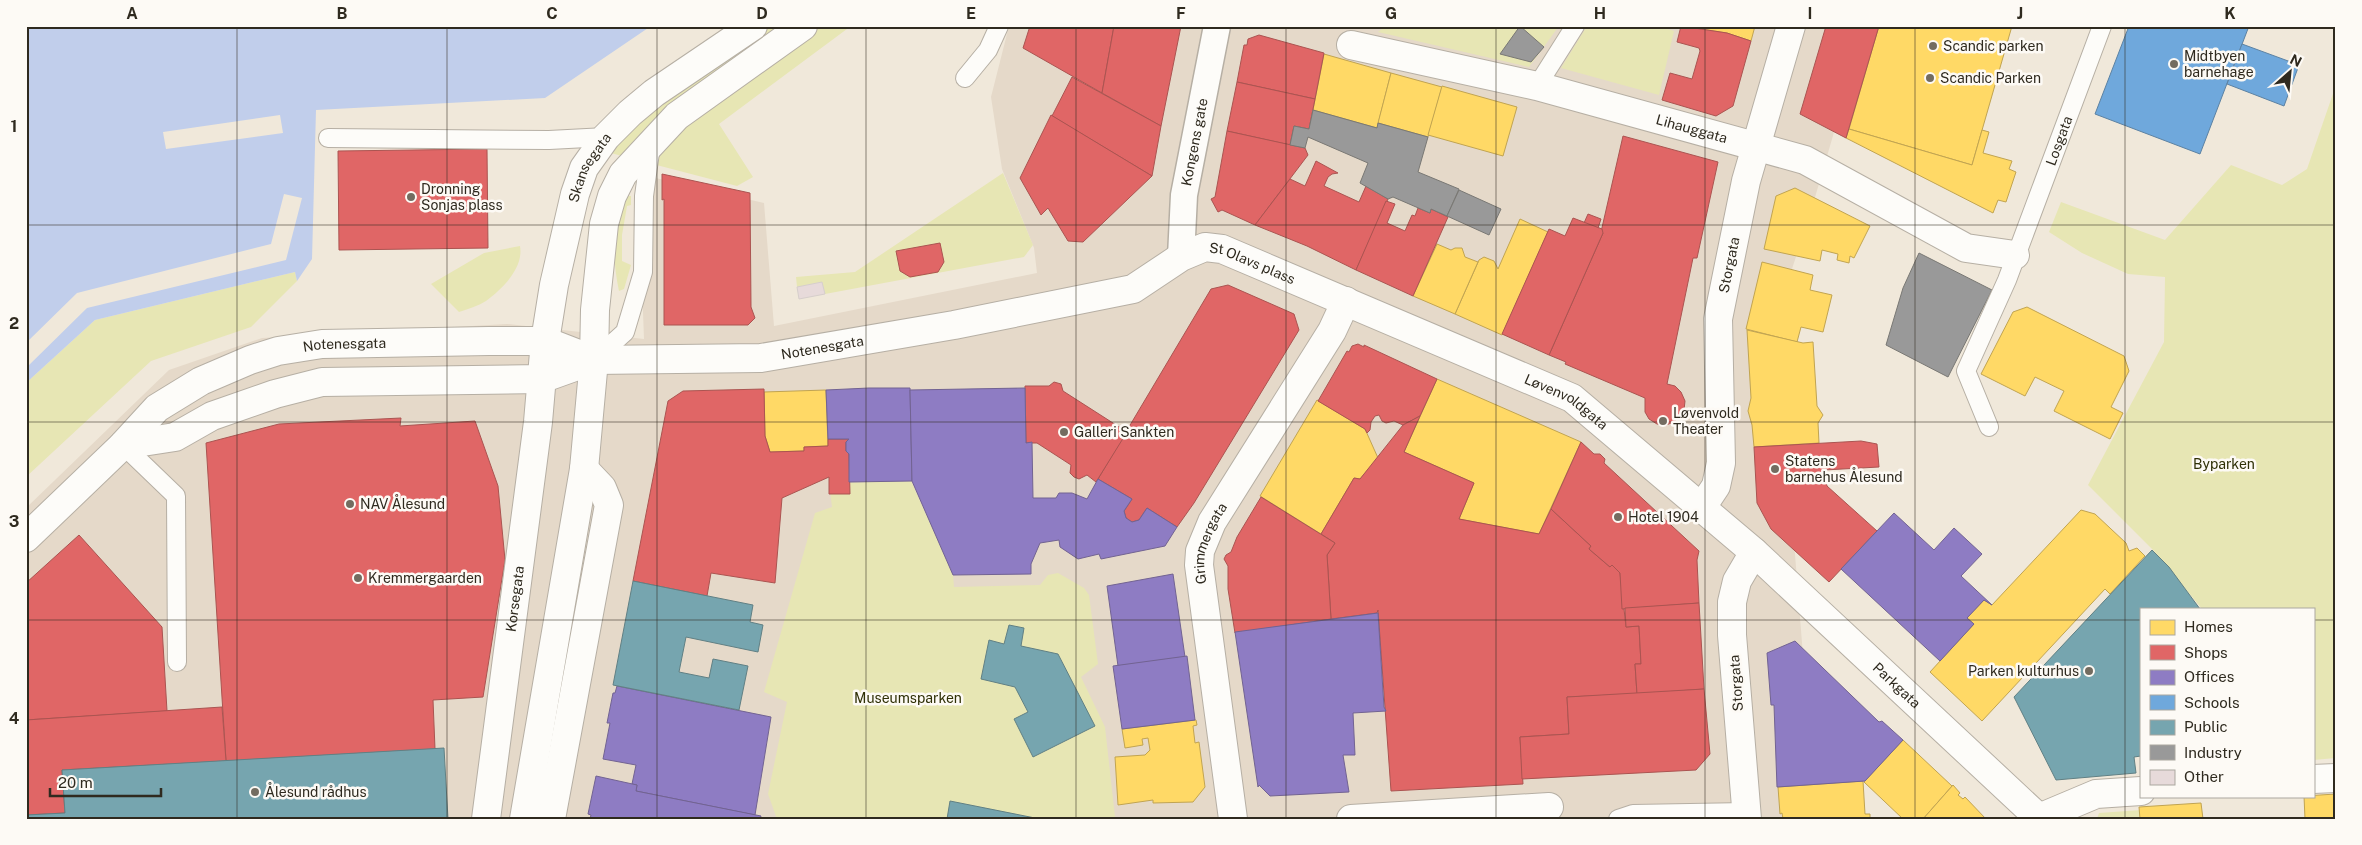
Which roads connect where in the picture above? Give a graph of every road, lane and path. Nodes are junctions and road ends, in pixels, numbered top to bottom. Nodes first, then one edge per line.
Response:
1 (753, 26) edge
2 (803, 26) edge
3 (999, 26) edge
4 (1216, 26) edge
5 (1575, 26) edge
6 (1790, 26) edge
7 (2102, 26) edge
8 (1351, 45) dead end
9 (965, 78) dead end
10 (1537, 86) junction
11 (606, 137) junction
12 (328, 138) dead end
13 (651, 142) junction
14 (1756, 148) junction
15 (2015, 255) junction
16 (1181, 258) junction
17 (1346, 301) junction
18 (1047, 305) joint
19 (545, 341) junction
20 (594, 360) junction
21 (541, 379) junction
22 (1989, 427) dead end
23 (123, 445) junction
24 (584, 468) junction
25 (1702, 507) junction
26 (26, 538) edge
27 (1754, 552) junction
28 (178, 662) dead end
29 (2336, 778) edge
30 (2314, 779) edge
31 (2140, 791) edge
32 (1549, 807) dead end
33 (1747, 815) edge
34 (2039, 818) edge
35 (486, 819) edge
36 (524, 819) edge
37 (551, 819) edge
38 (1233, 819) edge
39 (1351, 819) edge
40 (1618, 819) edge

1 - 11 street, Skansegata
2 - 13 street, Skansegata
3 - 9 lane
4 - 16 street, Kongens gate
5 - 10 lane
6 - 14 street, Storgata
7 - 15 lane, Losgata
8 - 10 street, Lihauggata
10 - 14 street, Lihauggata
11 - 12 lane
11 - 19 street, Skansegata
13 - 20 street, Skansegata
13 - 20 lane
14 - 15 street, Lihauggata
14 - 25 street, Storgata
15 - 22 lane, Losgata
16 - 17 street, St Olavs plass
16 - 18 street, St Olavs plass
17 - 25 street, Løvenvoldgata
17 - 38 street, Grimmergata
18 - 20 street, Notenesgata
19 - 20 street, Notenesgata
19 - 21 street, Skansegata
19 - 23 street, Notenesgata
20 - 21 street, Notenesgata
20 - 24 street
21 - 23 street, Notenesgata
21 - 35 street, Korsegata
23 - 26 street, Notenesgata
23 - 28 lane
24 - 36 street
24 - 37 street
25 - 27 street, Løvenvoldgata
27 - 33 street, Storgata
27 - 34 street, Parkgata
29 - 30 street
31 - 34 street
32 - 39 street
33 - 40 lane

